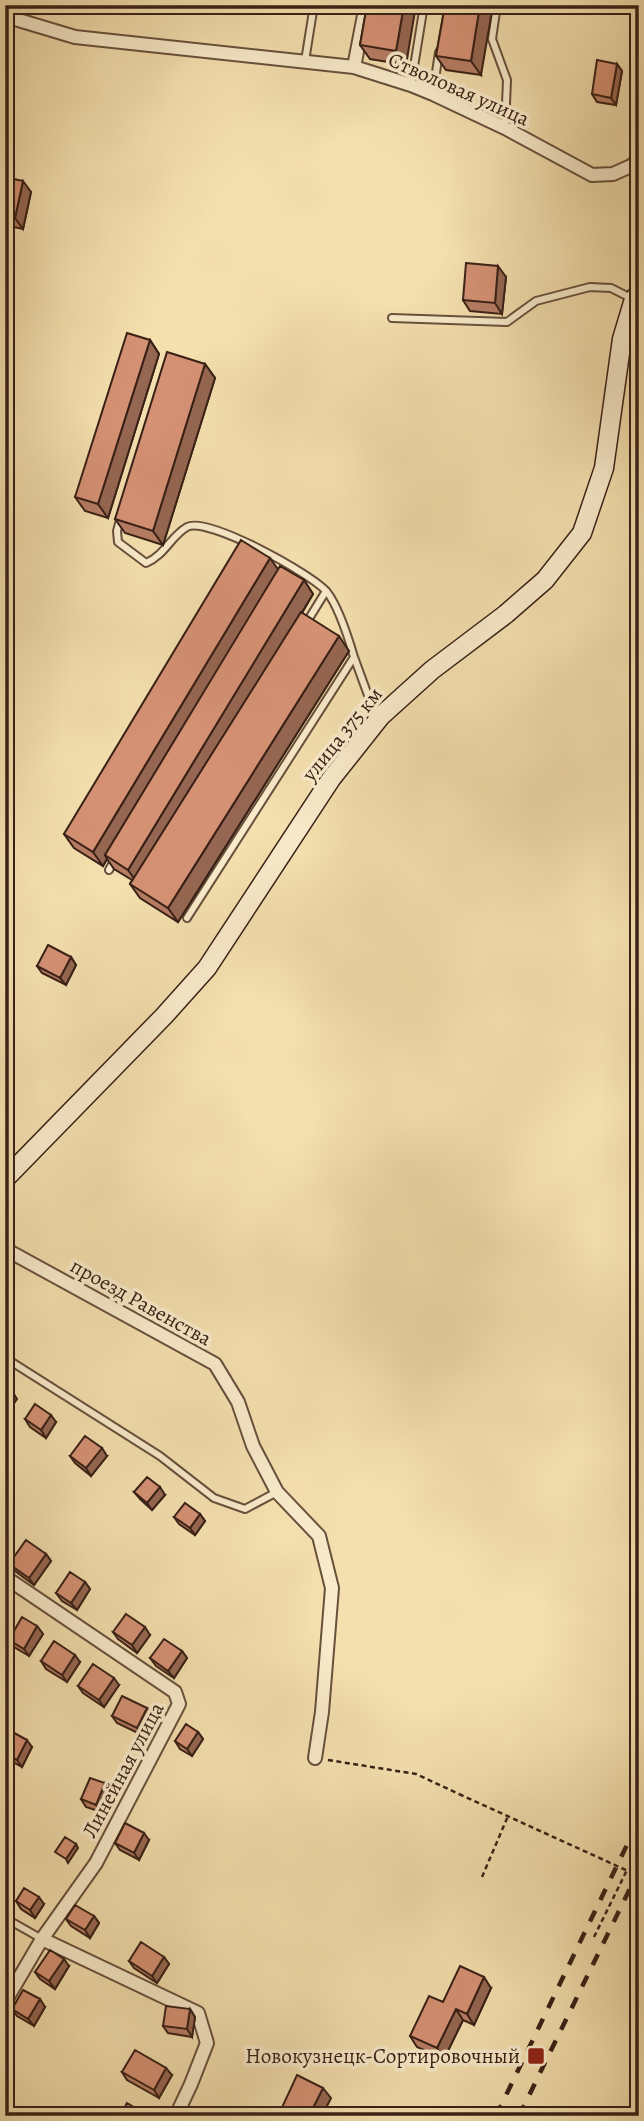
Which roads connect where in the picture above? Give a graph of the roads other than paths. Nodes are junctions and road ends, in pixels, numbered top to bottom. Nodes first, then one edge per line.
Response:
1 (314, 5) edge
2 (366, 5) edge
3 (424, 5) edge
4 (497, 5) edge
5 (5, 16) edge
6 (440, 43) edge
7 (305, 61) junction
8 (354, 67) junction
9 (411, 85) junction
10 (433, 94) junction
11 (505, 128) junction
12 (639, 160) edge
13 (636, 296) edge
14 (392, 317) dead end
15 (125, 505) edge
16 (245, 541) junction
17 (240, 551) edge
18 (295, 569) junction
19 (288, 581) edge
20 (327, 591) junction
21 (298, 637) edge
22 (354, 657) junction
23 (381, 716) junction
24 (123, 847) edge
25 (109, 870) edge
26 (187, 918) dead end
27 (5, 1179) edge
28 (5, 1249) edge
29 (7, 1359) dead end
30 (277, 1492) junction
31 (5, 1577) edge
32 (315, 1758) road end
33 (5, 1918) edge
34 (42, 1939) junction
35 (5, 2002) edge
36 (176, 2116) edge

1 - 7 lane
2 - 8 street
3 - 9 lane
4 - 11 lane
5 - 7 street, Стволовая улица
6 - 10 lane
7 - 8 street, Стволовая улица
8 - 9 street, Стволовая улица
9 - 10 street, Стволовая улица
10 - 11 street, Стволовая улица
11 - 12 street, Стволовая улица
13 - 14 lane
13 - 23 main road, улица 375 км
15 - 16 lane
16 - 17 lane
16 - 18 lane
18 - 19 lane
18 - 20 lane
20 - 21 lane
20 - 22 lane
22 - 23 lane
22 - 26 lane
23 - 27 main road, улица 375 км
24 - 25 lane
28 - 30 street, проезд Равенства
29 - 30 lane
30 - 32 street, проезд Равенства
31 - 34 street, Линейная улица
33 - 34 lane
34 - 35 street, Линейная улица
34 - 36 street

